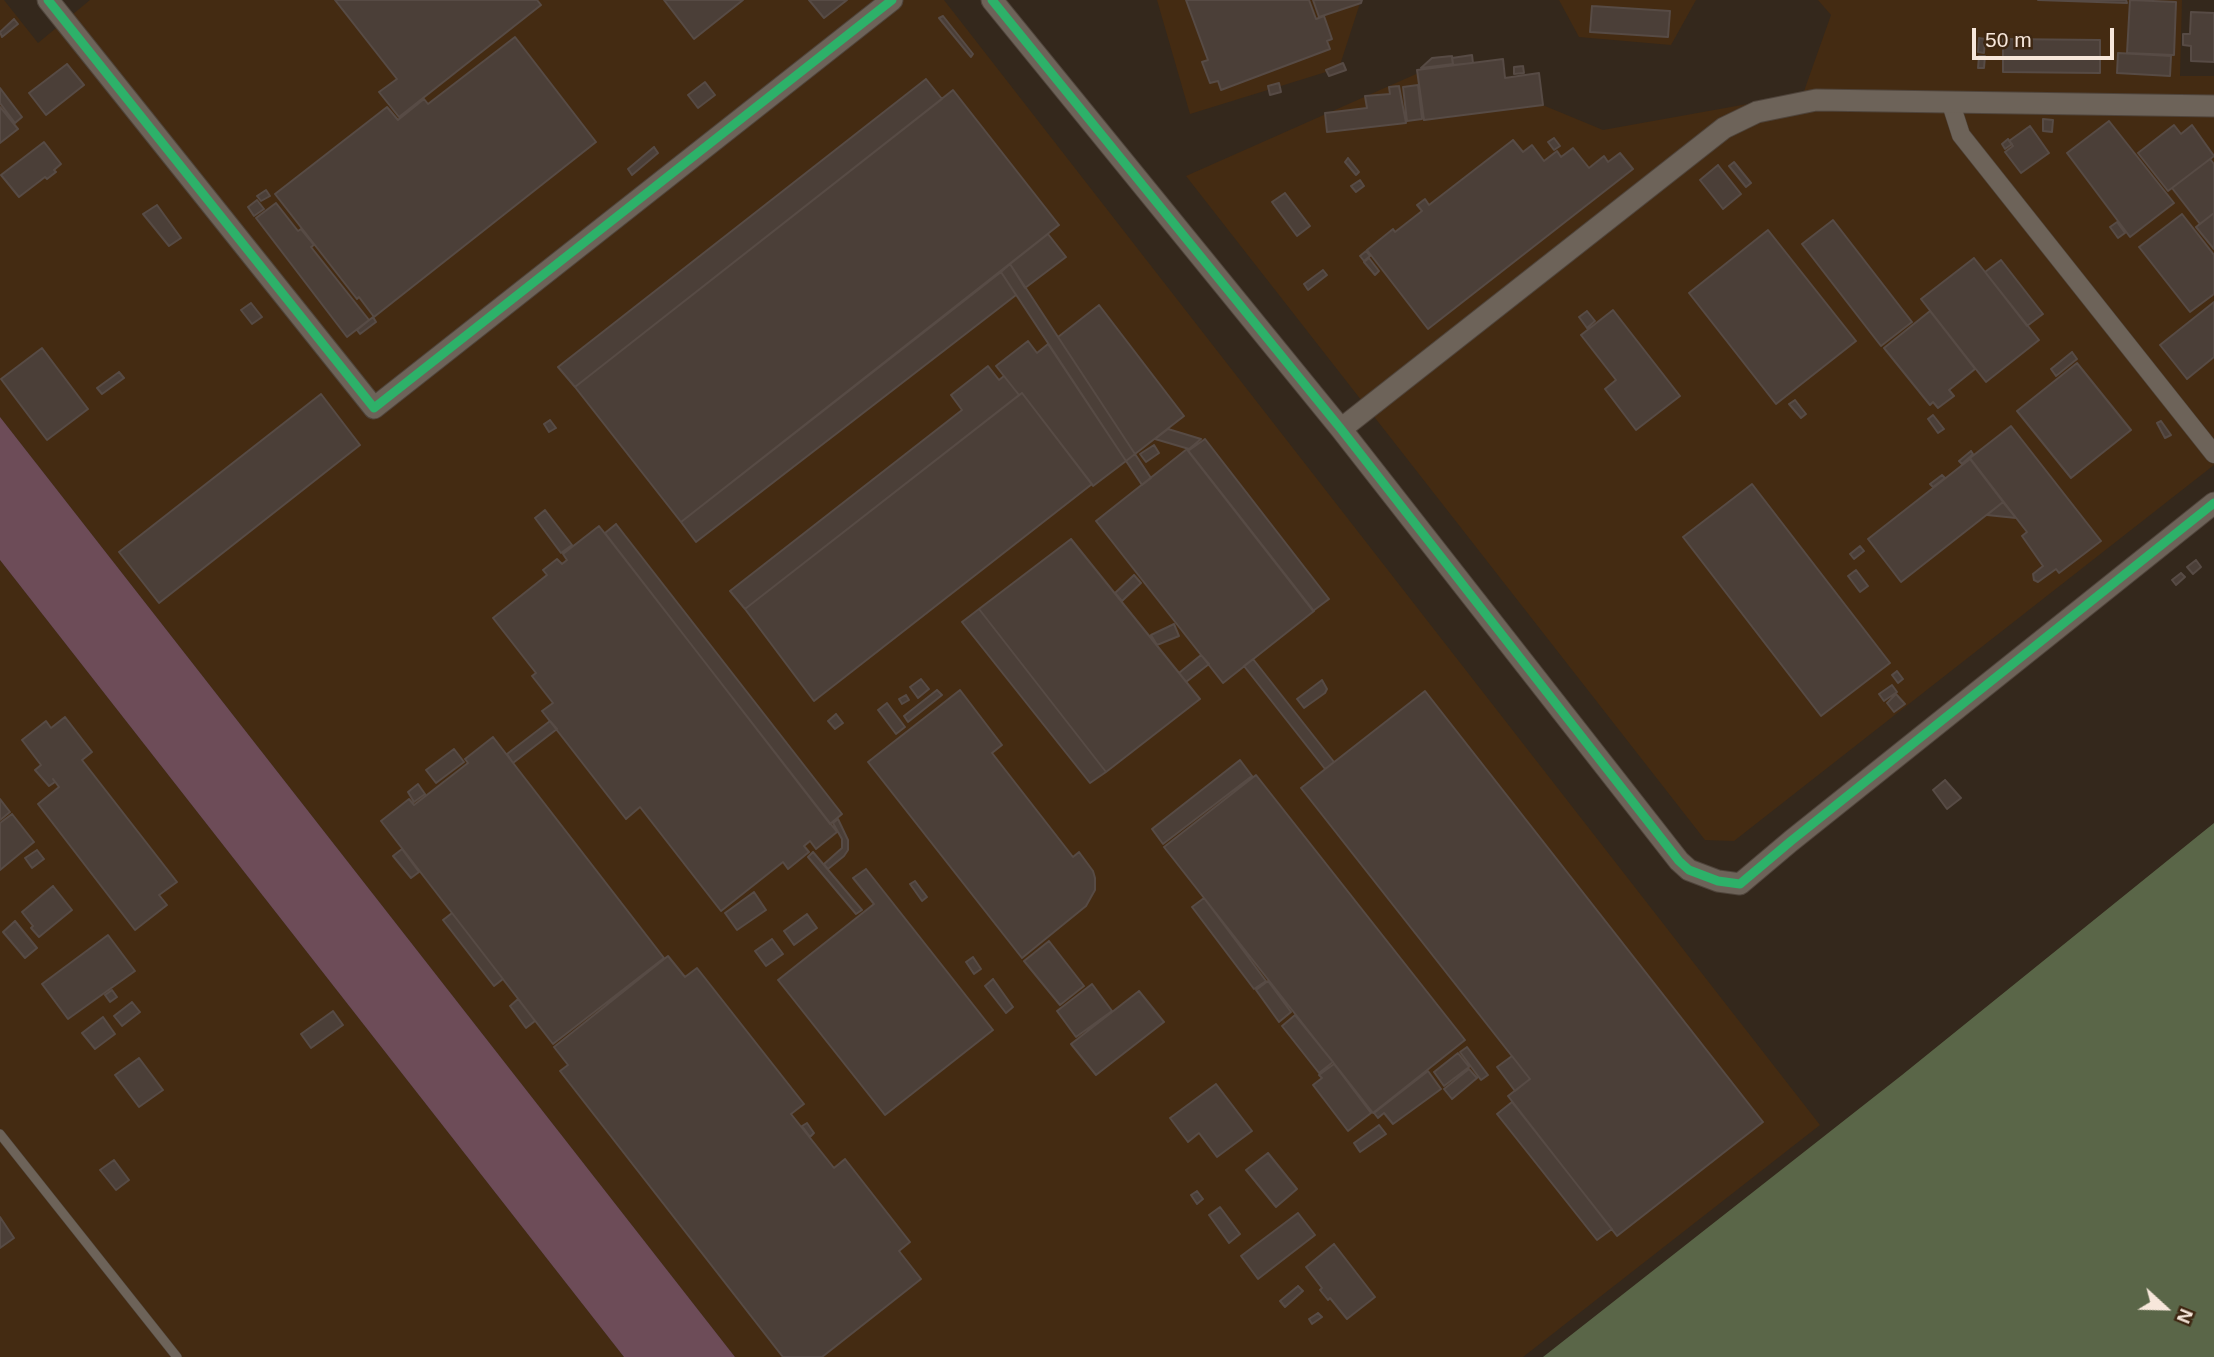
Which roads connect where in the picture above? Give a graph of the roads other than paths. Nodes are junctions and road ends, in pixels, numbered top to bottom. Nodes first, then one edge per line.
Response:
1 (48, 0) edge
2 (892, 0) edge
3 (992, 0) edge
4 (1950, 102) junction
5 (2214, 106) edge
6 (1342, 429) junction
7 (2214, 454) edge
8 (2214, 503) edge
9 (0, 1134) edge
10 (177, 1357) edge

1 - 2 street
3 - 6 street
4 - 5 street
4 - 6 street
4 - 7 street
6 - 8 street
9 - 10 lane

